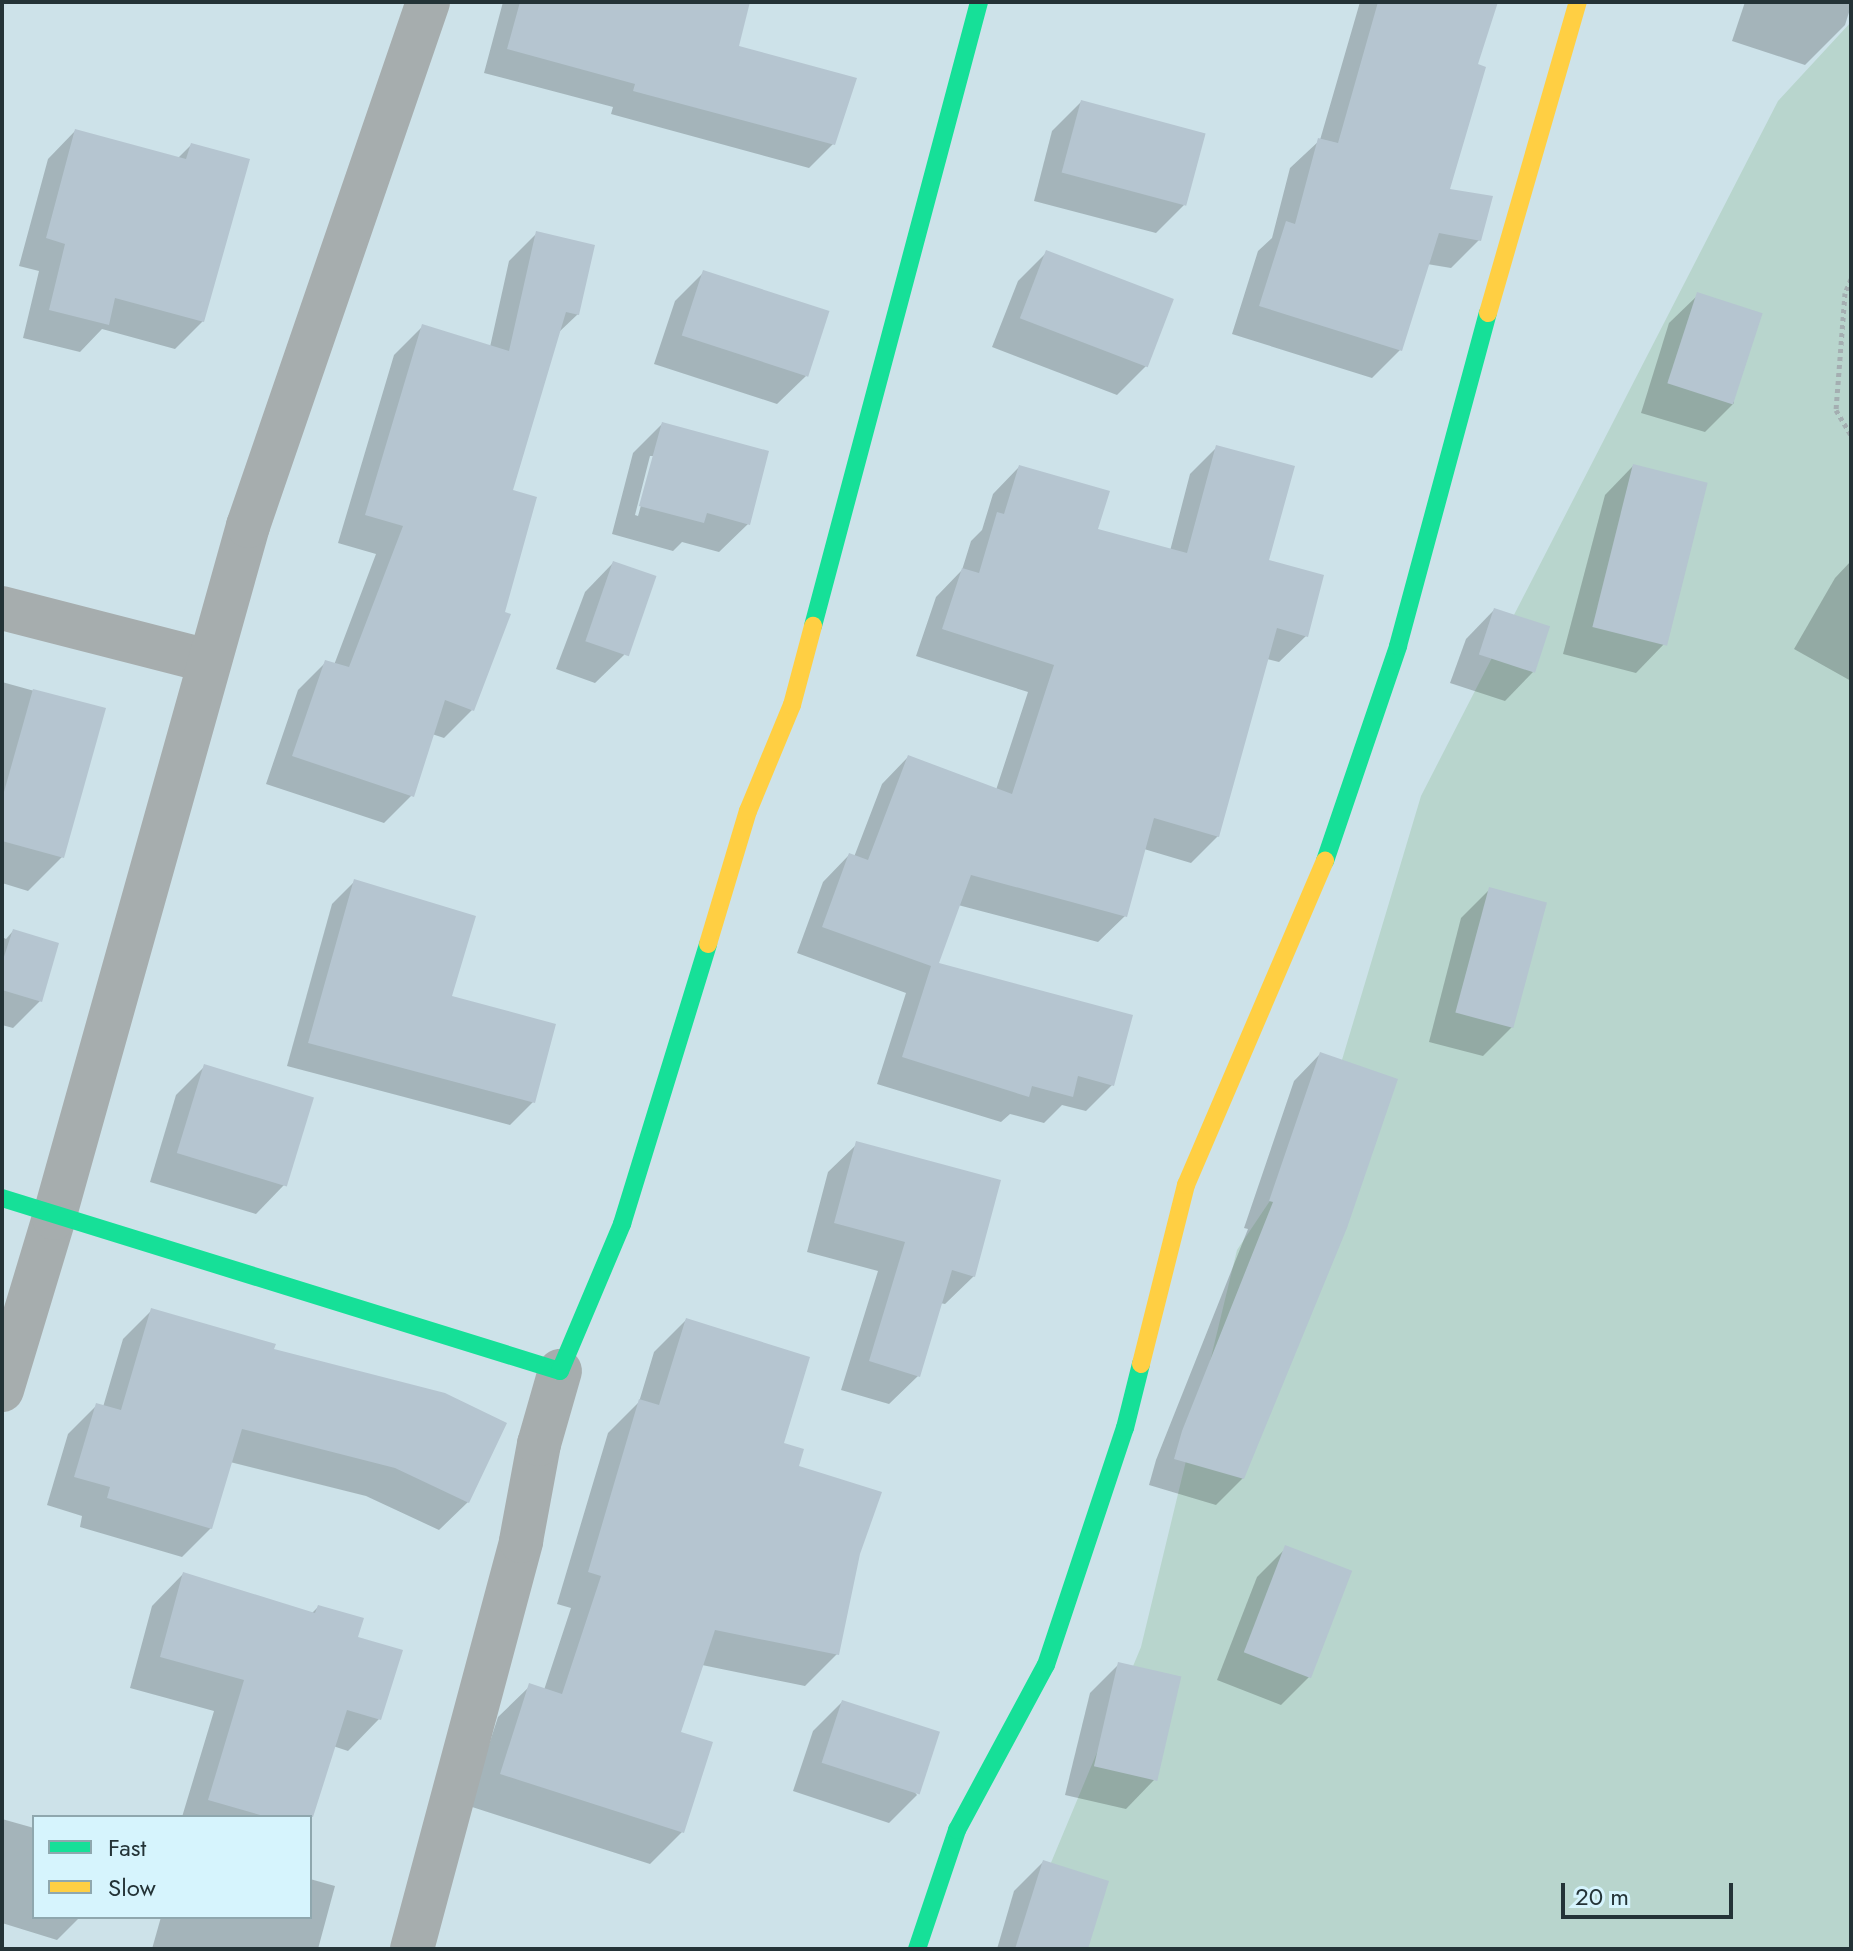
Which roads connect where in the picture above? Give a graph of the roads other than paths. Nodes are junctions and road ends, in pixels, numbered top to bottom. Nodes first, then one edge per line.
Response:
1 (428, 2) edge
2 (979, 2) edge
3 (1578, 2) edge
4 (2, 608) edge
5 (209, 661) junction
6 (2, 1198) edge
7 (55, 1214) junction
8 (560, 1371) junction
9 (2, 1390) edge
10 (412, 1949) edge
11 (917, 1949) edge

1 - 5 street
2 - 8 street
3 - 11 street
4 - 5 street
5 - 7 street
6 - 7 street
7 - 8 street
7 - 9 street
8 - 10 street

